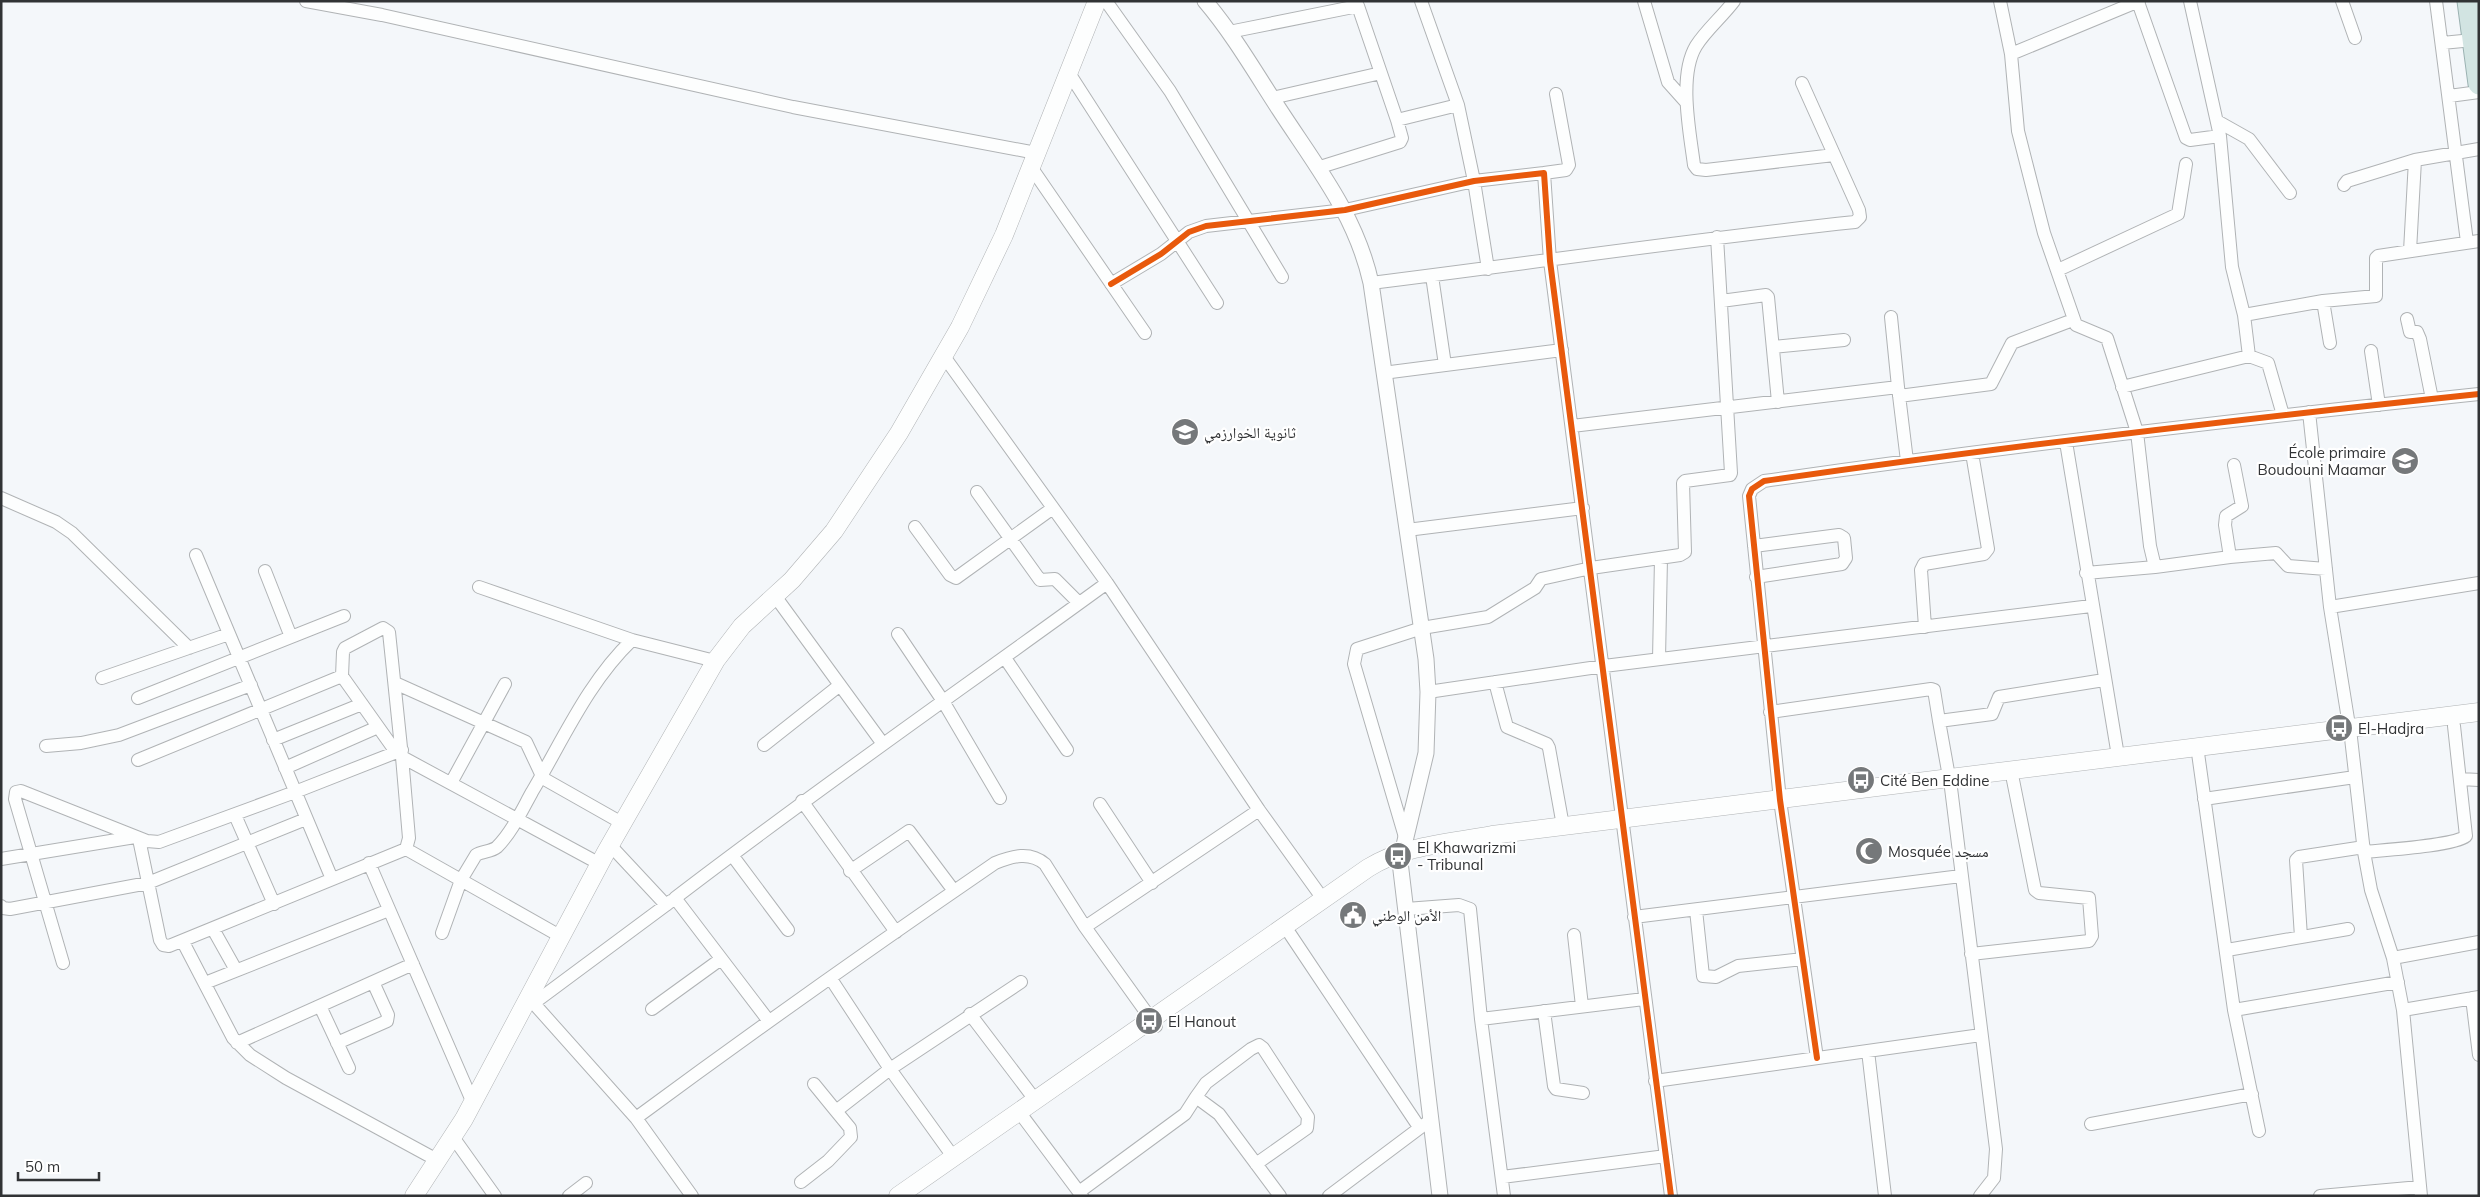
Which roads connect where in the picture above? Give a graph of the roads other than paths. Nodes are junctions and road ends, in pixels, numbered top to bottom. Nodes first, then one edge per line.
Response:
1 (306, 1) edge
2 (1097, 1) edge
3 (1106, 1) edge
4 (1205, 1) edge
5 (1422, 1) edge
6 (1644, 1) edge
7 (1734, 1) edge
8 (2000, 1) edge
9 (2138, 1) edge
10 (2190, 1) edge
11 (2342, 1) edge
12 (2436, 1) edge
13 (2468, 1) edge
14 (1357, 4) edge
15 (2112, 7) edge
16 (1229, 32) junction
17 (2356, 38) dead end
18 (2473, 40) junction
19 (2442, 43) junction
20 (2011, 54) junction
21 (1069, 73) junction
22 (1381, 73) junction
23 (1802, 83) dead end
24 (2479, 84) edge
25 (2479, 92) edge
26 (1556, 94) dead end
27 (2450, 96) junction
28 (1272, 98) junction
29 (1685, 101) junction
30 (1458, 105) junction
31 (1397, 120) junction
32 (2217, 121) junction
33 (2220, 136) junction
34 (2479, 149) edge
35 (2457, 154) junction
36 (1834, 155) junction
37 (1034, 160) junction
38 (2415, 160) junction
39 (2186, 164) dead end
40 (1317, 168) junction
41 (1544, 173) junction
42 (1474, 181) junction
43 (2344, 185) dead end
44 (2290, 193) dead end
45 (1345, 210) junction
46 (1248, 221) junction
47 (1717, 237) junction
48 (1177, 242) junction
49 (2473, 242) edge
50 (2410, 251) junction
51 (1550, 261) junction
52 (1488, 269) junction
53 (2058, 270) junction
54 (1432, 276) junction
55 (1282, 277) dead end
56 (1111, 284) junction
57 (1371, 284) junction
58 (1721, 301) junction
59 (2322, 301) junction
60 (1217, 303) dead end
61 (2244, 315) junction
62 (1891, 317) dead end
63 (2407, 319) dead end
64 (2073, 320) junction
65 (1145, 333) dead end
66 (1844, 340) dead end
67 (2330, 343) dead end
68 (1773, 347) junction
69 (1562, 350) junction
70 (2371, 351) dead end
71 (943, 355) junction
72 (2249, 356) junction
73 (1445, 365) junction
74 (1383, 373) junction
75 (2122, 387) junction
76 (1899, 392) junction
77 (2479, 394) edge
78 (2432, 399) junction
79 (1778, 402) junction
80 (2379, 405) junction
81 (1728, 408) junction
82 (2309, 412) junction
83 (2283, 415) junction
84 (1572, 426) junction
85 (2137, 432) junction
86 (2066, 442) junction
87 (1972, 453) junction
88 (1907, 461) junction
89 (2234, 465) dead end
90 (976, 492) dead end
91 (1, 498) edge
92 (1053, 508) junction
93 (1583, 508) junction
94 (915, 527) dead end
95 (1407, 530) junction
96 (1011, 539) junction
97 (1754, 546) junction
98 (196, 555) dead end
99 (2230, 557) junction
100 (1661, 558) junction
101 (2155, 567) junction
102 (1591, 568) junction
103 (2326, 569) junction
104 (265, 571) dead end
105 (2086, 573) junction
106 (1756, 577) junction
107 (1107, 583) junction
108 (2479, 583) edge
109 (479, 586) dead end
110 (775, 596) junction
111 (1079, 603) junction
112 (2091, 606) junction
113 (2330, 607) junction
114 (344, 616) dead end
115 (1925, 627) junction
116 (1422, 628) junction
117 (229, 634) junction
118 (898, 634) dead end
119 (291, 638) junction
120 (632, 640) junction
121 (189, 648) junction
122 (1763, 648) junction
123 (239, 658) junction
124 (1005, 658) junction
125 (1659, 659) junction
126 (715, 661) junction
127 (1604, 666) junction
128 (342, 676) junction
129 (102, 678) dead end
130 (2104, 680) junction
131 (1495, 682) junction
132 (395, 683) junction
133 (505, 684) dead end
134 (251, 685) junction
135 (840, 685) junction
136 (1428, 692) junction
137 (138, 698) dead end
138 (943, 701) junction
139 (362, 704) junction
140 (261, 710) junction
141 (1770, 712) junction
142 (2479, 712) edge
143 (1939, 721) junction
144 (2479, 722) edge
145 (484, 723) junction
146 (2454, 726) junction
147 (378, 727) junction
148 (2350, 733) junction
149 (273, 740) junction
150 (883, 744) junction
151 (764, 745) dead end
152 (46, 746) dead end
153 (1067, 750) dead end
154 (2198, 751) junction
155 (400, 753) junction
156 (2118, 756) junction
157 (138, 760) dead end
158 (285, 768) junction
159 (2012, 775) junction
160 (542, 776) junction
161 (2355, 777) junction
162 (2460, 779) junction
163 (2479, 780) edge
164 (451, 783) junction
165 (1950, 783) junction
166 (295, 792) junction
167 (1000, 798) dead end
168 (2204, 799) junction
169 (802, 801) junction
170 (1100, 804) dead end
171 (1781, 805) junction
172 (1259, 810) junction
173 (235, 815) junction
174 (306, 819) junction
175 (517, 819) junction
176 (622, 823) junction
177 (1624, 824) junction
178 (1563, 826) junction
179 (137, 838) junction
180 (248, 844) junction
181 (610, 845) junction
182 (406, 849) junction
183 (1402, 850) junction
184 (2364, 850) junction
185 (30, 854) junction
186 (732, 855) junction
187 (1, 859) edge
188 (369, 863) junction
189 (600, 864) junction
190 (850, 872) junction
191 (1962, 876) junction
192 (332, 879) junction
193 (461, 880) junction
194 (148, 883) junction
195 (1152, 883) junction
196 (954, 891) junction
197 (1794, 898) junction
198 (1323, 899) junction
199 (670, 902) junction
200 (44, 904) junction
201 (274, 904) junction
202 (1, 906) edge
203 (1406, 909) junction
204 (389, 910) junction
205 (1696, 910) junction
206 (1634, 917) junction
207 (1085, 927) junction
208 (213, 929) junction
209 (2348, 929) dead end
210 (788, 930) dead end
211 (442, 932) dead end
212 (896, 932) junction
213 (1290, 934) junction
214 (1574, 935) dead end
215 (560, 936) junction
216 (2301, 937) junction
217 (183, 942) junction
218 (2479, 942) edge
219 (2227, 950) junction
220 (1971, 954) junction
221 (2393, 958) junction
222 (721, 959) junction
223 (1803, 959) junction
224 (63, 963) dead end
225 (413, 964) junction
226 (236, 970) junction
227 (831, 979) junction
228 (373, 982) junction
229 (1021, 982) dead end
230 (2398, 982) junction
231 (204, 983) junction
232 (1644, 998) junction
233 (2475, 998) edge
234 (532, 1000) junction
235 (320, 1006) junction
236 (1582, 1006) junction
237 (652, 1009) dead end
238 (2234, 1010) junction
239 (2403, 1010) junction
240 (1544, 1011) junction
241 (970, 1014) junction
242 (1481, 1019) junction
243 (768, 1020) junction
244 (1153, 1022) junction
245 (1981, 1036) junction
246 (238, 1043) junction
247 (337, 1043) junction
248 (1868, 1051) junction
249 (2479, 1055) edge
250 (1817, 1058) junction
251 (349, 1068) dead end
252 (890, 1069) junction
253 (1655, 1080) junction
254 (814, 1084) dead end
255 (1583, 1093) dead end
256 (2252, 1094) junction
257 (1196, 1097) junction
258 (1036, 1101) junction
259 (473, 1103) junction
260 (836, 1111) junction
261 (1023, 1116) junction
262 (636, 1118) junction
263 (1425, 1124) junction
264 (2091, 1124) dead end
265 (2259, 1131) dead end
266 (453, 1136) junction
267 (1666, 1156) junction
268 (954, 1158) junction
269 (437, 1160) junction
270 (1256, 1164) junction
271 (1502, 1177) junction
272 (586, 1182) dead end
273 (801, 1182) dead end
274 (1991, 1190) edge
275 (2421, 1191) edge
276 (1081, 1194) edge
277 (414, 1196) edge
278 (495, 1196) edge
279 (569, 1196) edge
280 (692, 1196) edge
281 (898, 1196) edge
282 (915, 1196) edge
283 (1280, 1196) edge
284 (1330, 1196) edge
285 (1440, 1196) edge
286 (1504, 1196) edge
287 (1671, 1196) edge
288 (1885, 1196) edge
289 (1980, 1196) edge
290 (2320, 1196) edge

1 - 37 street
2 - 21 main road
3 - 46 street
4 - 16 street
5 - 30 street
6 - 29 street
7 - 29 street
8 - 20 street
9 - 15 street
9 - 33 street
10 - 32 street
11 - 17 street
12 - 19 street
13 - 18 highway
14 - 16 street
14 - 22 street
15 - 20 street
16 - 28 street
18 - 19 street
18 - 24 highway
19 - 27 street
20 - 53 street
21 - 37 main road
21 - 48 street
22 - 28 street
22 - 31 street
23 - 36 street
25 - 27 street
26 - 41 street
27 - 35 street
28 - 40 street
29 - 36 street
30 - 31 street
30 - 42 street
31 - 40 street
32 - 33 street
32 - 44 street
33 - 61 street
34 - 35 street
35 - 38 street
35 - 49 street
36 - 47 street
37 - 56 street
37 - 71 main road
38 - 43 street
38 - 50 street
39 - 53 street
40 - 45 street
41 - 42 street
41 - 51 street
42 - 45 street
42 - 52 street
45 - 46 street
45 - 57 street
46 - 48 street
46 - 55 street
47 - 51 street
47 - 58 street
48 - 56 street
48 - 60 street
49 - 50 street
50 - 59 street
51 - 52 street
51 - 69 street
52 - 54 street
53 - 64 street
54 - 57 street
54 - 73 street
56 - 65 street
57 - 74 street
58 - 68 street
58 - 81 street
59 - 61 street
59 - 67 street
61 - 72 street
62 - 76 street
63 - 78 street
64 - 75 street
64 - 76 street
66 - 68 street
68 - 79 street
69 - 73 street
69 - 84 street
70 - 80 street
71 - 92 street
71 - 110 main road
72 - 75 street
72 - 83 street
73 - 74 street
74 - 95 street
75 - 85 street
76 - 79 street
76 - 88 street
77 - 78 street
78 - 80 street
79 - 81 street
80 - 82 street
81 - 84 street
81 - 100 street
82 - 83 street
82 - 103 street
83 - 85 street
84 - 93 street
85 - 86 street
85 - 101 street
86 - 87 street
86 - 105 street
87 - 88 street
87 - 115 street
88 - 97 street
89 - 99 street
90 - 96 street
91 - 121 street
92 - 96 street
92 - 107 street
93 - 95 street
93 - 102 street
94 - 96 street
95 - 116 street
96 - 111 street
97 - 106 street
97 - 106 street
98 - 117 street
99 - 101 street
99 - 103 street
100 - 102 street
100 - 125 street
101 - 105 street
102 - 116 street
102 - 127 street
103 - 113 street
104 - 119 street
105 - 112 street
106 - 122 street
107 - 111 street
107 - 172 street
108 - 113 street
109 - 120 street
110 - 126 main road
110 - 135 street
111 - 124 street
112 - 115 street
112 - 130 street
113 - 148 street
114 - 119 street
115 - 122 street
116 - 136 street
116 - 183 street
117 - 121 street
117 - 123 street
118 - 138 street
119 - 123 street
120 - 126 street
120 - 160 street
121 - 129 street
122 - 125 street
122 - 141 street
123 - 134 street
123 - 137 street
124 - 138 street
124 - 153 street
125 - 127 street
126 - 176 main road
127 - 131 street
127 - 177 street
128 - 132 street
128 - 139 street
128 - 140 street
130 - 143 street
130 - 156 street
131 - 136 street
131 - 178 street
132 - 145 street
132 - 155 street
133 - 145 street
134 - 140 street
134 - 152 street
135 - 150 street
135 - 151 street
136 - 183 street
138 - 150 street
138 - 167 street
139 - 147 street
139 - 149 street
140 - 149 street
140 - 157 street
141 - 143 street
141 - 171 street
142 - 148 main road
143 - 165 street
144 - 146 main road
145 - 160 street
145 - 164 street
146 - 148 main road
146 - 162 street
147 - 155 street
147 - 158 street
148 - 154 main road
148 - 161 street
149 - 158 street
150 - 169 street
154 - 156 main road
154 - 159 main road
154 - 168 street
155 - 164 street
155 - 166 street
155 - 182 street
156 - 159 main road
158 - 166 street
159 - 165 main road
159 - 220 street
160 - 175 street
160 - 176 street
161 - 168 street
161 - 184 street
162 - 163 street
162 - 184 street
164 - 175 street
165 - 171 main road
165 - 191 street
166 - 173 street
166 - 174 street
168 - 219 street
169 - 186 street
169 - 190 street
170 - 195 street
171 - 177 main road
171 - 197 street
172 - 195 street
172 - 198 street
173 - 179 street
173 - 180 street
174 - 180 street
174 - 192 street
175 - 189 street
175 - 193 street
176 - 181 main road
177 - 178 main road
177 - 183 main road
177 - 206 street
178 - 183 main road
179 - 185 street
179 - 185 street
179 - 194 street
180 - 194 street
180 - 201 street
181 - 189 main road
181 - 199 street
182 - 188 street
182 - 193 street
183 - 198 main road
183 - 203 street
183 - 213 main road
184 - 216 street
184 - 221 street
185 - 187 street
185 - 200 street
186 - 199 street
186 - 210 street
188 - 192 street
188 - 204 street
189 - 215 main road
190 - 196 street
190 - 212 street
191 - 197 street
191 - 220 street
192 - 201 street
193 - 211 street
193 - 215 street
194 - 200 street
194 - 217 street
195 - 207 street
196 - 207 street
196 - 212 street
197 - 205 street
197 - 223 street
198 - 244 main road
199 - 222 street
199 - 234 street
200 - 202 street
200 - 224 street
201 - 208 street
203 - 242 street
203 - 263 street
204 - 225 street
204 - 226 street
205 - 206 street
205 - 223 street
206 - 232 street
207 - 244 street
208 - 217 street
208 - 226 street
209 - 216 street
212 - 227 street
213 - 244 main road
213 - 263 street
214 - 236 street
215 - 234 main road
216 - 219 street
217 - 231 street
218 - 221 street
219 - 238 street
220 - 245 street
221 - 230 street
222 - 237 street
222 - 243 street
223 - 250 street
225 - 228 street
225 - 259 street
226 - 231 street
227 - 243 street
227 - 252 street
228 - 235 street
228 - 247 street
229 - 241 street
230 - 238 street
230 - 239 street
231 - 246 street
232 - 236 street
232 - 253 street
233 - 239 street
233 - 249 street
234 - 259 main road
234 - 262 street
235 - 246 street
235 - 247 street
236 - 240 street
238 - 256 street
239 - 275 street
240 - 242 street
240 - 255 street
241 - 252 street
241 - 258 street
242 - 271 street
243 - 262 street
244 - 258 main road
244 - 261 main road
245 - 248 street
245 - 274 street
246 - 269 street
247 - 251 street
248 - 250 street
248 - 288 street
250 - 253 street
252 - 260 street
252 - 268 street
253 - 267 street
254 - 260 street
256 - 264 street
256 - 265 street
257 - 270 street
257 - 270 street
257 - 276 street
258 - 261 main road
259 - 266 main road
260 - 273 street
261 - 268 main road
261 - 276 street
261 - 282 main road
262 - 280 street
263 - 284 street
263 - 285 street
266 - 269 main road
266 - 278 street
267 - 271 street
267 - 287 street
268 - 281 main road
269 - 277 main road
270 - 283 street
271 - 286 street
272 - 279 street
274 - 289 street
275 - 290 street

